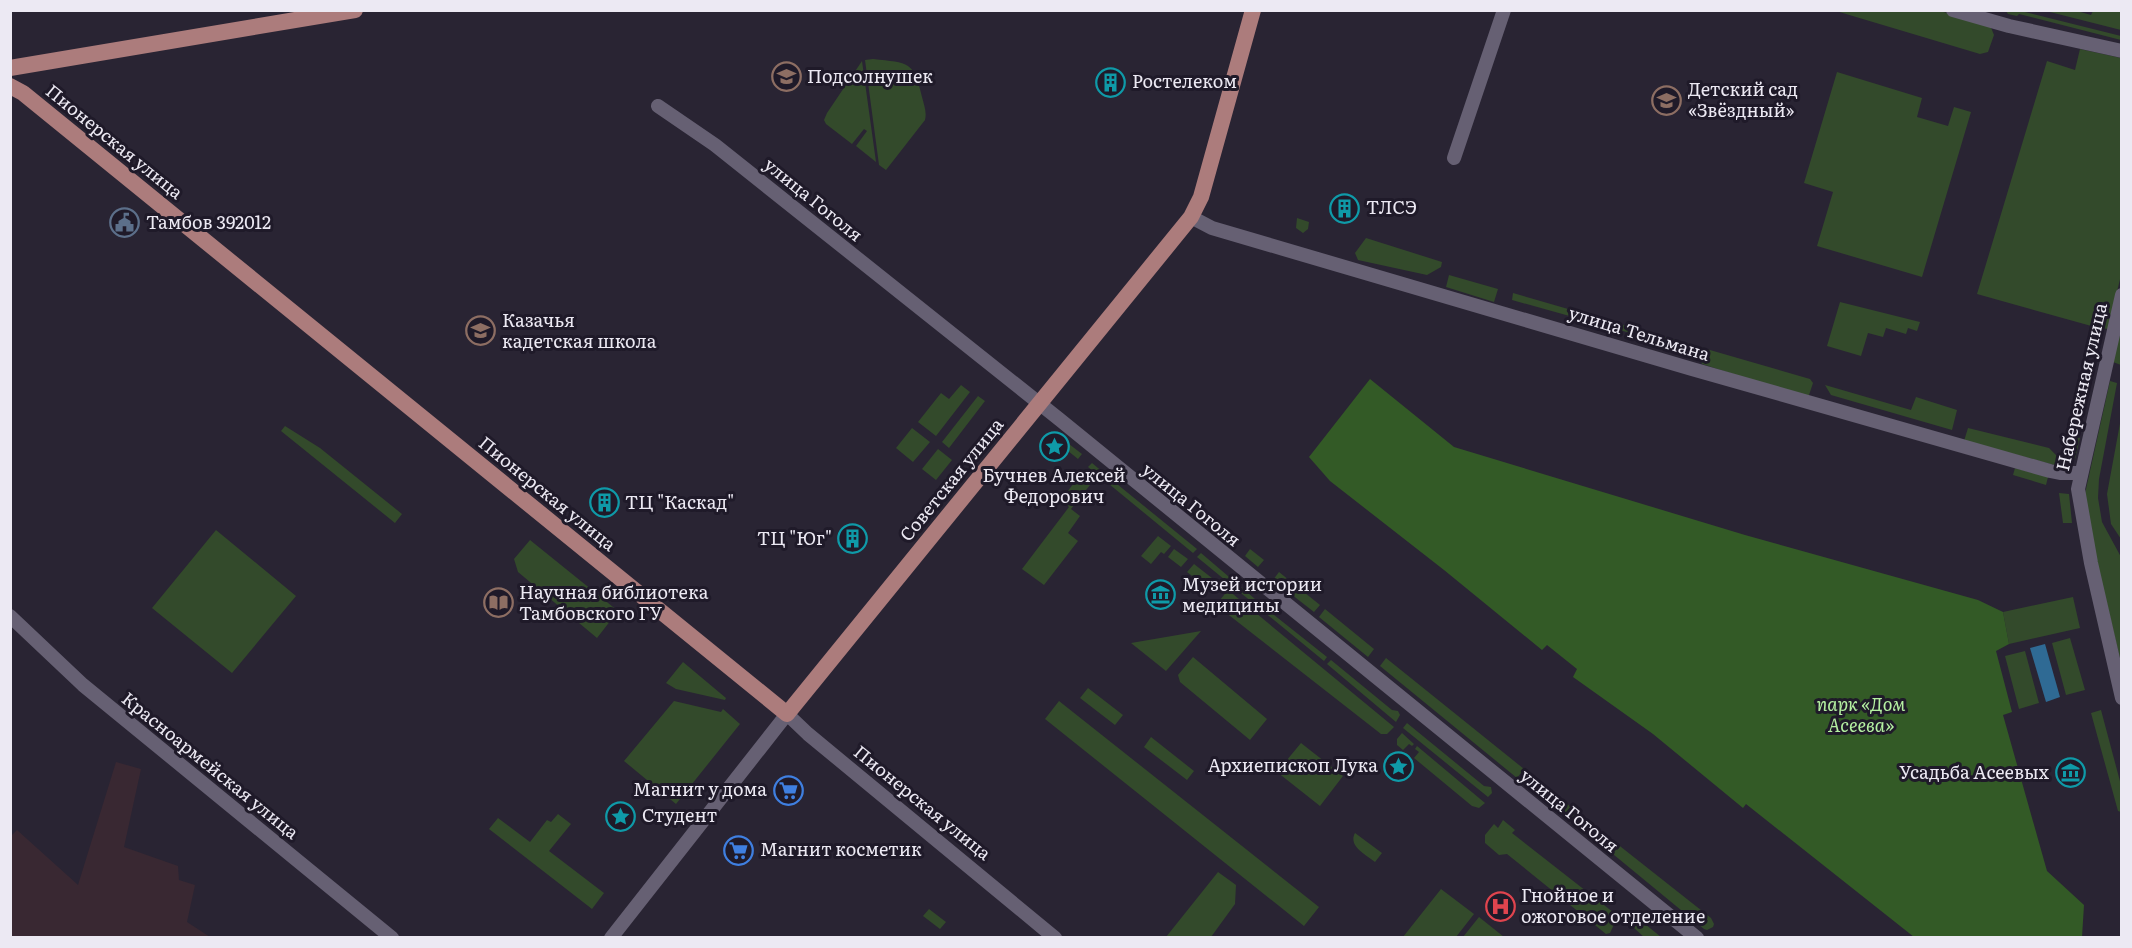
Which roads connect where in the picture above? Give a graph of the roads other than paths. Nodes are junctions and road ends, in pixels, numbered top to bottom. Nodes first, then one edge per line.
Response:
1 (355, 10) edge
2 (1253, 10) edge
3 (1504, 10) edge
4 (1953, 10) edge
5 (2121, 51) edge
6 (10, 68) edge
7 (10, 86) edge
8 (658, 105) dead end
9 (1454, 158) dead end
10 (1191, 217) junction
11 (2121, 295) edge
12 (1038, 403) junction
13 (2080, 473) junction
14 (13, 622) edge
15 (2121, 698) edge
16 (787, 714) junction
17 (392, 938) edge
18 (611, 938) edge
19 (1055, 938) edge
20 (1698, 938) edge

1 - 6 main road
2 - 10 main road, Советская улица
3 - 9 street
4 - 5 street
7 - 16 main road, Пионерская улица
8 - 12 street, улица Гоголя
10 - 12 main road, Советская улица
10 - 13 street, улица Тельмана
11 - 13 street, Набережная улица
12 - 16 main road, Советская улица
12 - 20 street, улица Гоголя
13 - 15 street, Набережная улица
14 - 17 street, Красноармейская улица
16 - 18 street, Советская улица
16 - 19 street, Пионерская улица

